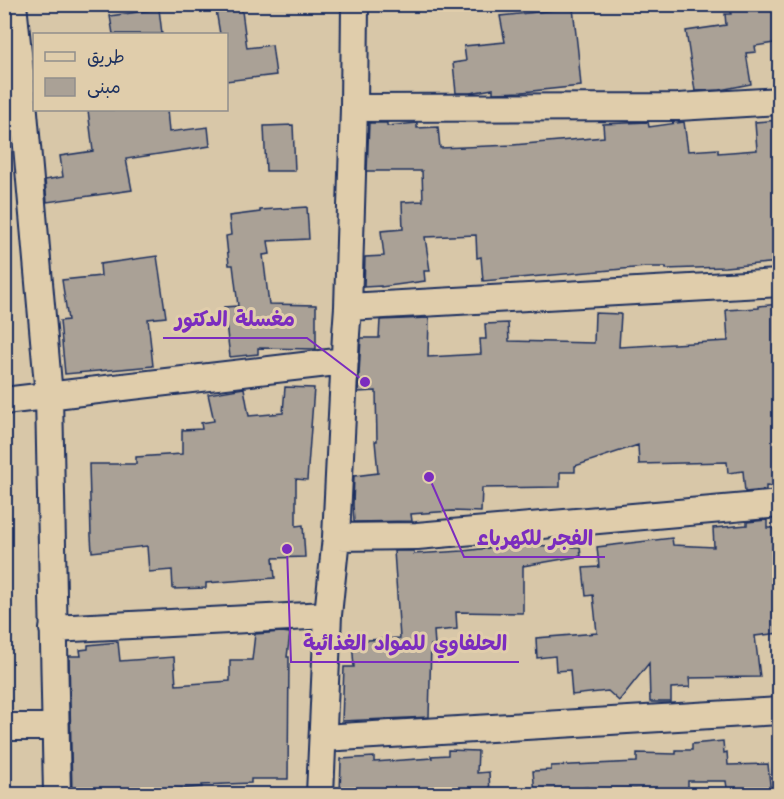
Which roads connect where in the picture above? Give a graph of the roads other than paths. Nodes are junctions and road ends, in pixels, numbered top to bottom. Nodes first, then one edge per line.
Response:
1 (13, 4) edge
2 (355, 4) edge
3 (780, 101) edge
4 (14, 102) edge
5 (354, 108) junction
6 (780, 283) edge
7 (348, 307) junction
8 (345, 361) junction
9 (49, 396) junction
10 (4, 401) edge
11 (780, 504) edge
12 (336, 537) junction
13 (328, 615) junction
14 (53, 629) junction
15 (780, 711) edge
16 (4, 727) edge
17 (54, 727) junction
18 (322, 738) junction
19 (57, 795) edge
20 (320, 795) edge

1 - 4 street
2 - 5 street
3 - 5 street
4 - 9 street
5 - 7 street
6 - 7 street
7 - 8 street
8 - 9 street
8 - 12 street
9 - 10 street
9 - 14 street
11 - 12 street
12 - 13 street
13 - 14 street
13 - 18 street
14 - 17 street
15 - 18 street
16 - 17 street
17 - 19 street
18 - 20 street

